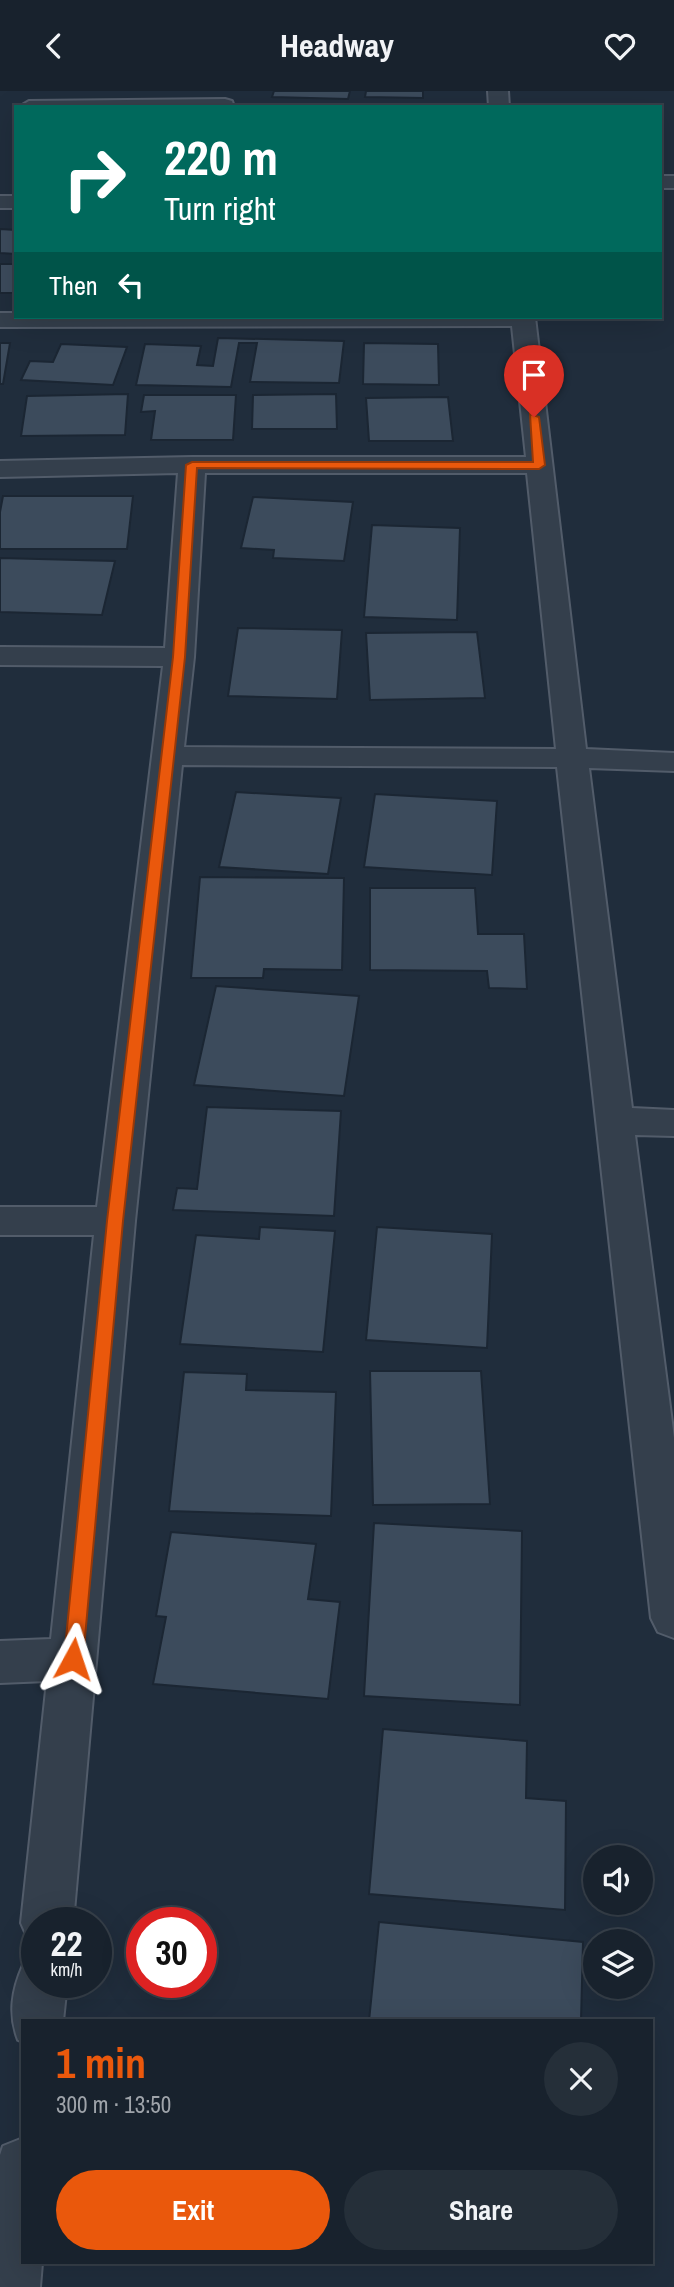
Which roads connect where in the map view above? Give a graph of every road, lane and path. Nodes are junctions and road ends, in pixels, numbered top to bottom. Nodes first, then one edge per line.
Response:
1 (225, 101) edge
2 (94, 105) edge
3 (102, 319) edge
4 (523, 319) edge
5 (0, 320) edge
6 (192, 465) junction
7 (539, 465) junction
8 (0, 469) edge
9 (0, 656) edge
10 (179, 657) junction
11 (167, 756) junction
12 (572, 758) junction
13 (674, 762) edge
14 (615, 1121) junction
15 (674, 1123) edge
16 (0, 1220) edge
17 (115, 1221) junction
18 (674, 1618) edge
19 (73, 1659) junction
20 (0, 1662) edge
21 (49, 1907) edge
22 (39, 1998) edge
23 (37, 2019) edge
24 (21, 2186) edge
25 (11, 2287) edge

1 - 2 street
3 - 5 street
4 - 7 street
6 - 7 street
6 - 8 street
6 - 10 street
7 - 12 street
9 - 10 street
10 - 11 street
11 - 12 street
11 - 17 street
12 - 13 street
12 - 14 street
14 - 15 street
14 - 18 street
16 - 17 street
17 - 19 street
19 - 20 street
19 - 21 street
22 - 23 street
24 - 25 street

